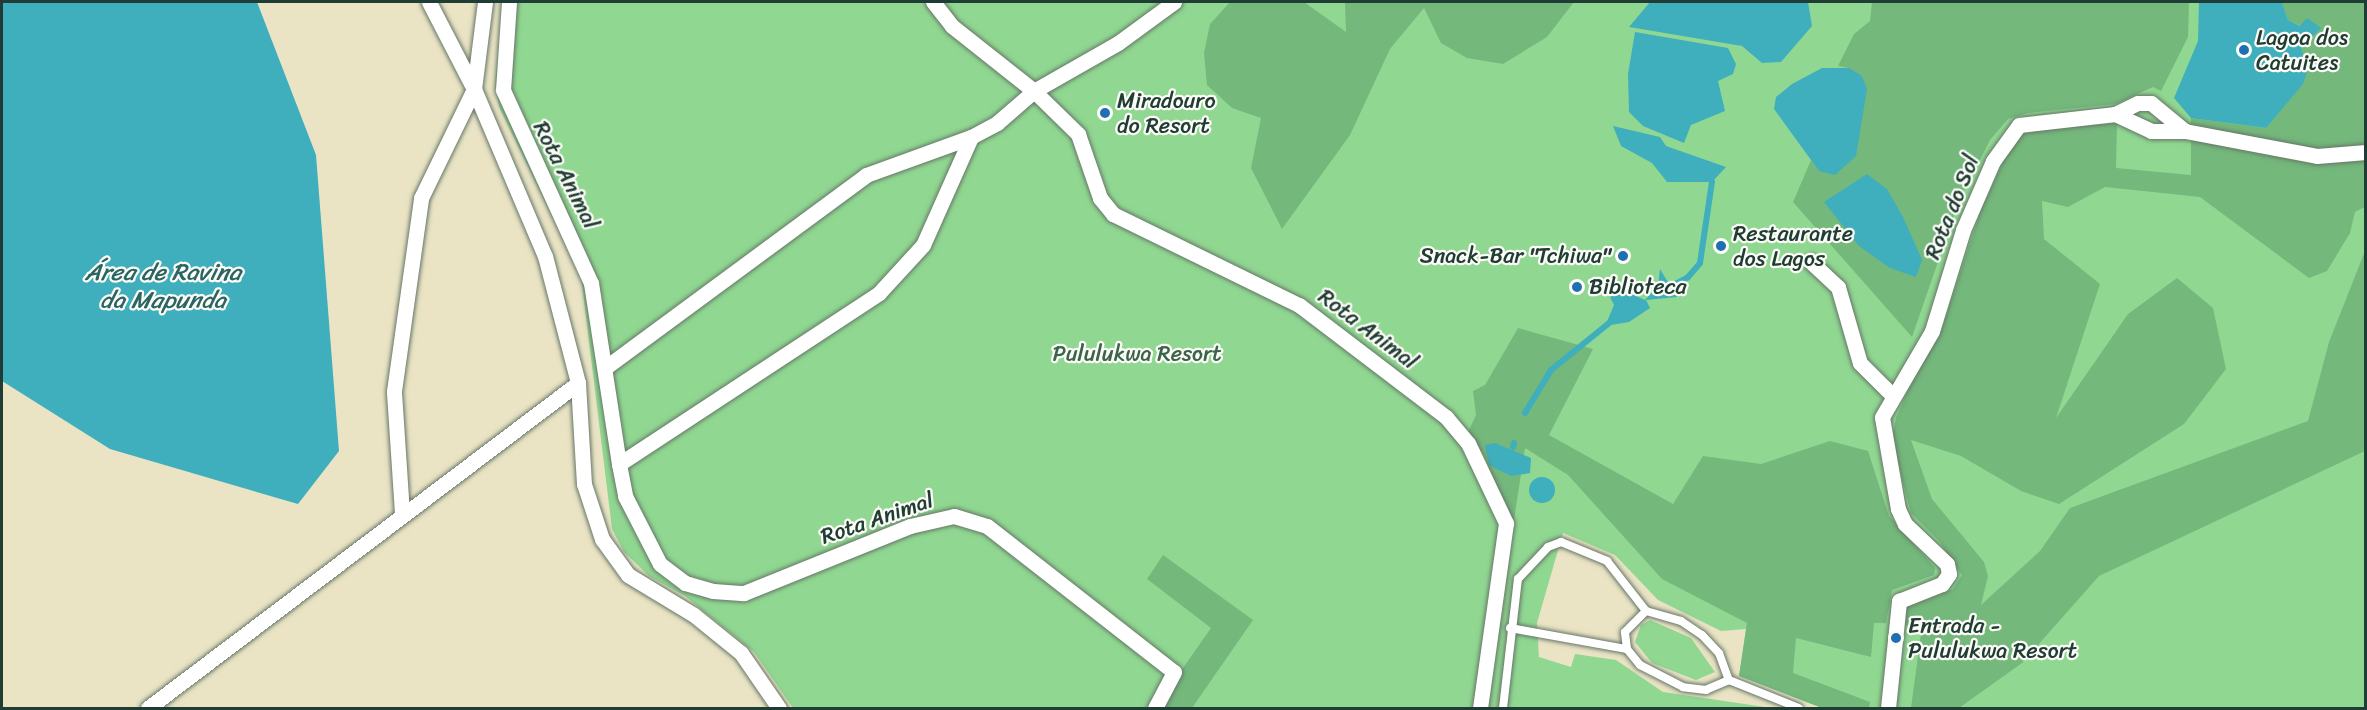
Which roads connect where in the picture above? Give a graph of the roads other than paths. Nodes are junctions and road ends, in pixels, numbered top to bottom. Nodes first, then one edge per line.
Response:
1 (429, 2) edge
2 (485, 2) edge
3 (509, 2) edge
4 (933, 2) edge
5 (1174, 2) edge
6 (474, 89) junction
7 (1034, 92) junction
8 (2115, 114) junction
9 (2185, 131) junction
10 (971, 137) junction
11 (2366, 152) edge
12 (1811, 262) dead end
13 (606, 368) junction
14 (578, 383) junction
15 (1892, 396) junction
16 (619, 464) junction
17 (402, 513) junction
18 (1646, 611) junction
19 (1509, 628) junction
20 (1627, 649) junction
21 (1729, 680) junction
22 (148, 708) edge
23 (779, 708) edge
24 (1155, 708) edge
25 (1480, 708) edge
26 (1503, 708) edge
27 (1799, 708) edge
28 (1888, 708) edge

1 - 6 street
2 - 6 street
3 - 13 street, Rota Animal
4 - 7 street, Rota Animal
5 - 7 street
6 - 14 street
6 - 17 street
7 - 10 street
7 - 25 street, Rota Animal
8 - 9 street, Rota do Sol
8 - 9 street, Rota do Sol
8 - 15 street, Rota do Sol
9 - 11 street, Rota do Sol
10 - 13 street
10 - 16 street
12 - 15 street
13 - 16 street, Rota Animal
14 - 17 street
14 - 23 street
15 - 28 street, Rota do Sol
16 - 24 street, Rota Animal
17 - 22 street
18 - 19 lane
18 - 20 lane
18 - 21 lane
19 - 20 lane
19 - 26 lane
20 - 21 lane
21 - 27 lane

